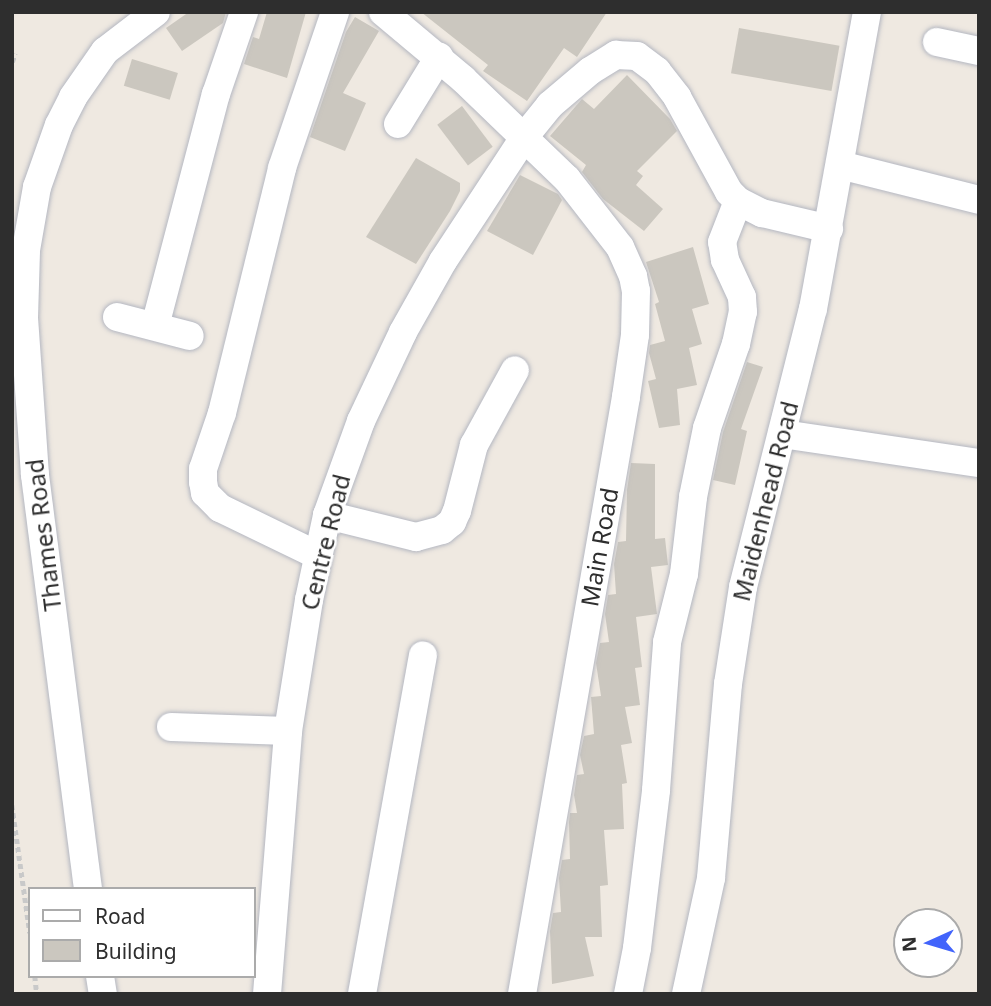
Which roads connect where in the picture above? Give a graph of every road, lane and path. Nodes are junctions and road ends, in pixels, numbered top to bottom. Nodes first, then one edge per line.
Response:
1 (156, 12) edge
2 (244, 12) edge
3 (335, 12) edge
4 (383, 12) edge
5 (867, 12) edge
6 (937, 42) dead end
7 (979, 51) edge
8 (15, 54) dead end
9 (439, 57) junction
10 (12, 62) edge
11 (398, 124) dead end
12 (526, 136) junction
13 (840, 165) junction
14 (979, 200) edge
15 (738, 201) junction
16 (829, 229) junction
17 (117, 317) dead end
18 (155, 326) junction
19 (190, 335) dead end
20 (515, 370) dead end
21 (782, 434) junction
22 (979, 463) edge
23 (327, 515) junction
24 (317, 555) junction
25 (423, 655) dead end
26 (171, 727) dead end
27 (288, 731) junction
28 (12, 805) edge
29 (88, 887) edge
30 (28, 919) edge
31 (267, 994) edge
32 (362, 994) edge
33 (522, 994) edge
34 (628, 994) edge
35 (686, 994) edge

1 - 29 street, Thames Road
2 - 18 street
3 - 24 street
4 - 9 street
5 - 13 street, Maidenhead Road
6 - 7 street
8 - 10 path
9 - 11 street
9 - 12 street
12 - 15 street, Centre Road
12 - 23 street, Centre Road
12 - 33 street, Main Road
13 - 14 street
13 - 16 street, Maidenhead Road
15 - 16 street
15 - 34 street
16 - 21 street, Maidenhead Road
17 - 18 street
18 - 19 street
20 - 23 street
21 - 22 street
21 - 35 street, Maidenhead Road
23 - 24 street, Centre Road
24 - 27 street, Centre Road
25 - 32 street
26 - 27 street
27 - 31 street, Centre Road
28 - 30 path

